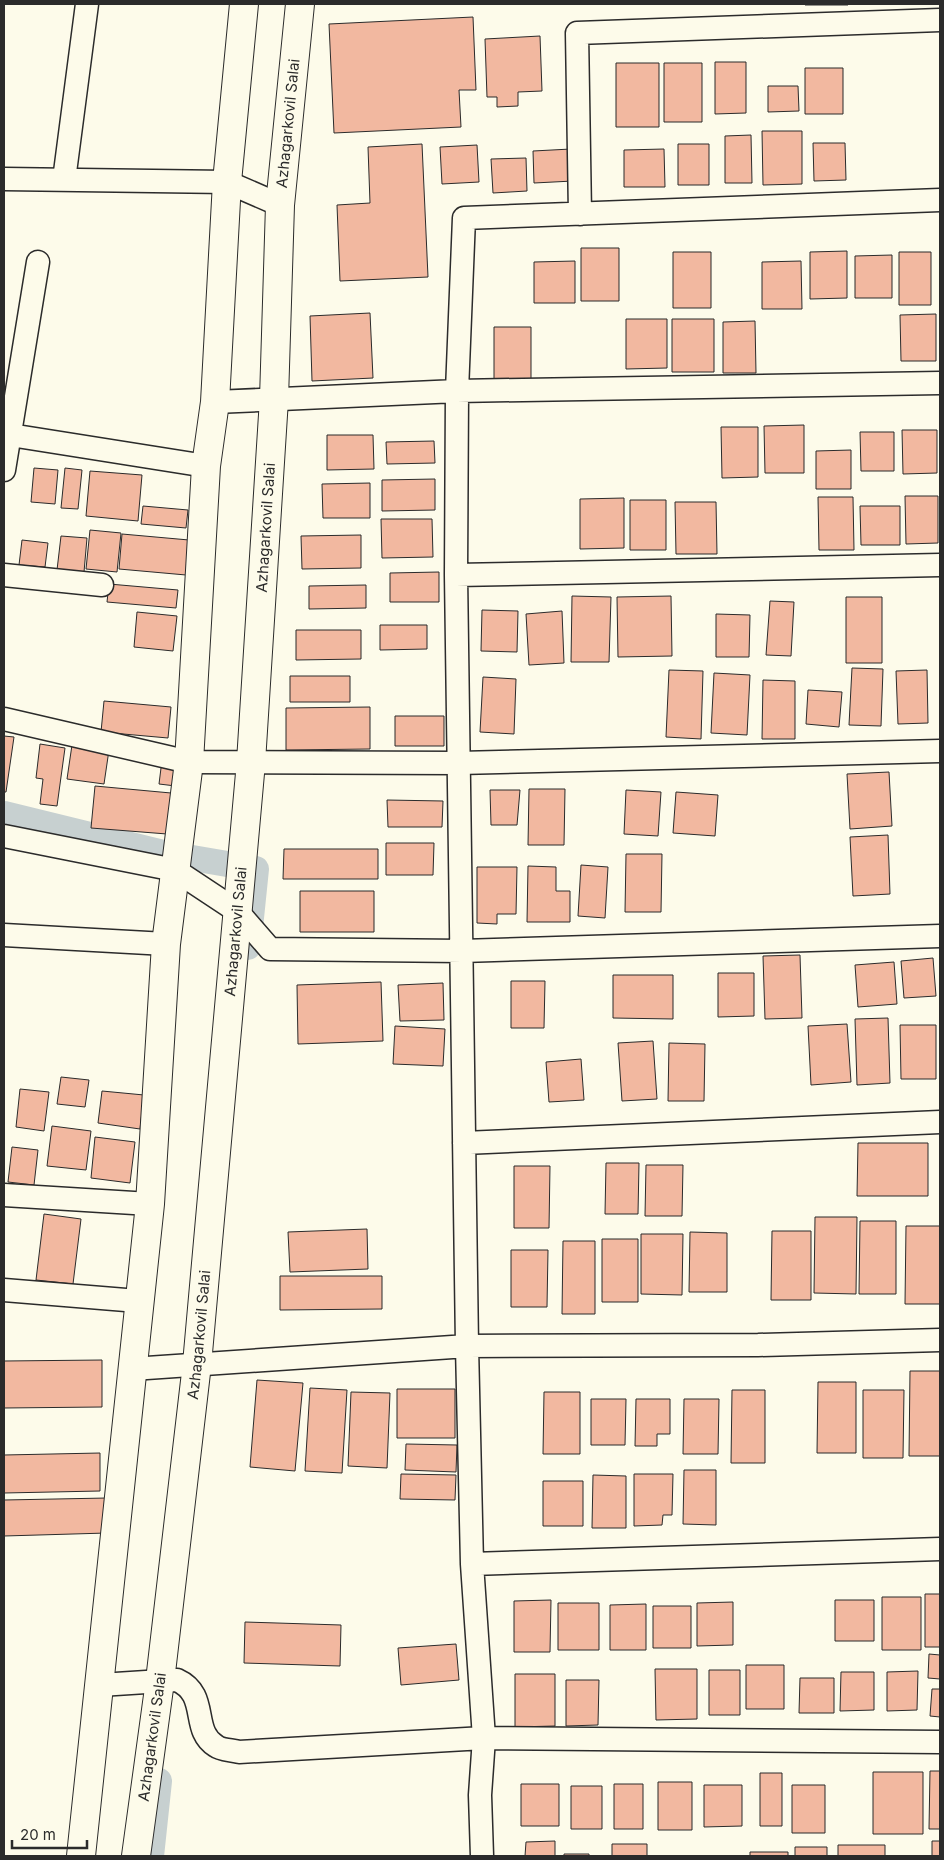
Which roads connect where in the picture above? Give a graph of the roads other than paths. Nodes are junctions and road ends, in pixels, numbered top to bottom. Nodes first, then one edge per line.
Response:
1 (87, 4) edge
2 (244, 4) edge
3 (300, 4) edge
4 (940, 20) edge
5 (4, 179) edge
6 (64, 180) junction
7 (227, 182) junction
8 (940, 200) edge
9 (280, 205) junction
10 (580, 214) junction
11 (38, 262) dead end
12 (940, 383) edge
13 (457, 391) junction
14 (274, 399) junction
15 (215, 402) junction
16 (7, 435) edge
17 (206, 466) junction
18 (4, 470) edge
19 (940, 565) edge
20 (4, 575) edge
21 (456, 575) junction
22 (102, 585) dead end
23 (4, 719) edge
24 (940, 752) edge
25 (189, 762) junction
26 (251, 762) junction
27 (459, 763) junction
28 (4, 836) edge
29 (176, 859) junction
30 (238, 912) junction
31 (4, 935) edge
32 (940, 936) edge
33 (166, 944) junction
34 (462, 951) junction
35 (940, 1122) edge
36 (464, 1143) junction
37 (4, 1196) edge
38 (150, 1204) junction
39 (4, 1290) edge
40 (138, 1301) junction
41 (940, 1340) edge
42 (467, 1346) junction
43 (203, 1364) junction
44 (132, 1369) junction
45 (940, 1549) edge
46 (472, 1564) junction
47 (168, 1681) junction
48 (100, 1685) junction
49 (484, 1738) junction
50 (940, 1742) edge
51 (80, 1856) edge
52 (136, 1856) edge
53 (482, 1856) edge

1 - 6 street
2 - 7 main road
3 - 9 main road, Azhagarkovil Salai
4 - 10 street
5 - 6 street
6 - 7 street
7 - 9 street
7 - 15 main road
8 - 10 street
9 - 14 main road, Azhagarkovil Salai
10 - 13 street
11 - 16 street
12 - 13 street
13 - 14 street
13 - 21 street
14 - 15 street
14 - 26 main road, Azhagarkovil Salai
15 - 17 main road
16 - 17 street
16 - 18 street
17 - 25 main road
19 - 21 street
20 - 22 street
21 - 27 street
23 - 25 street
24 - 27 street
25 - 26 street
25 - 29 main road
26 - 27 street
26 - 30 main road, Azhagarkovil Salai
27 - 34 street
28 - 29 street
29 - 30 street
29 - 33 main road
30 - 34 street
30 - 43 main road, Azhagarkovil Salai
31 - 33 street
32 - 34 street
33 - 38 main road
34 - 36 street
35 - 36 street
36 - 42 street
37 - 38 street
38 - 40 main road
39 - 40 street
40 - 44 main road
41 - 42 street
42 - 43 street
42 - 46 street
43 - 44 street
43 - 47 main road, Azhagarkovil Salai
44 - 48 main road
45 - 46 street
46 - 49 street
47 - 48 street
47 - 49 street
47 - 52 main road, Azhagarkovil Salai
48 - 51 main road
49 - 50 street
49 - 53 street

